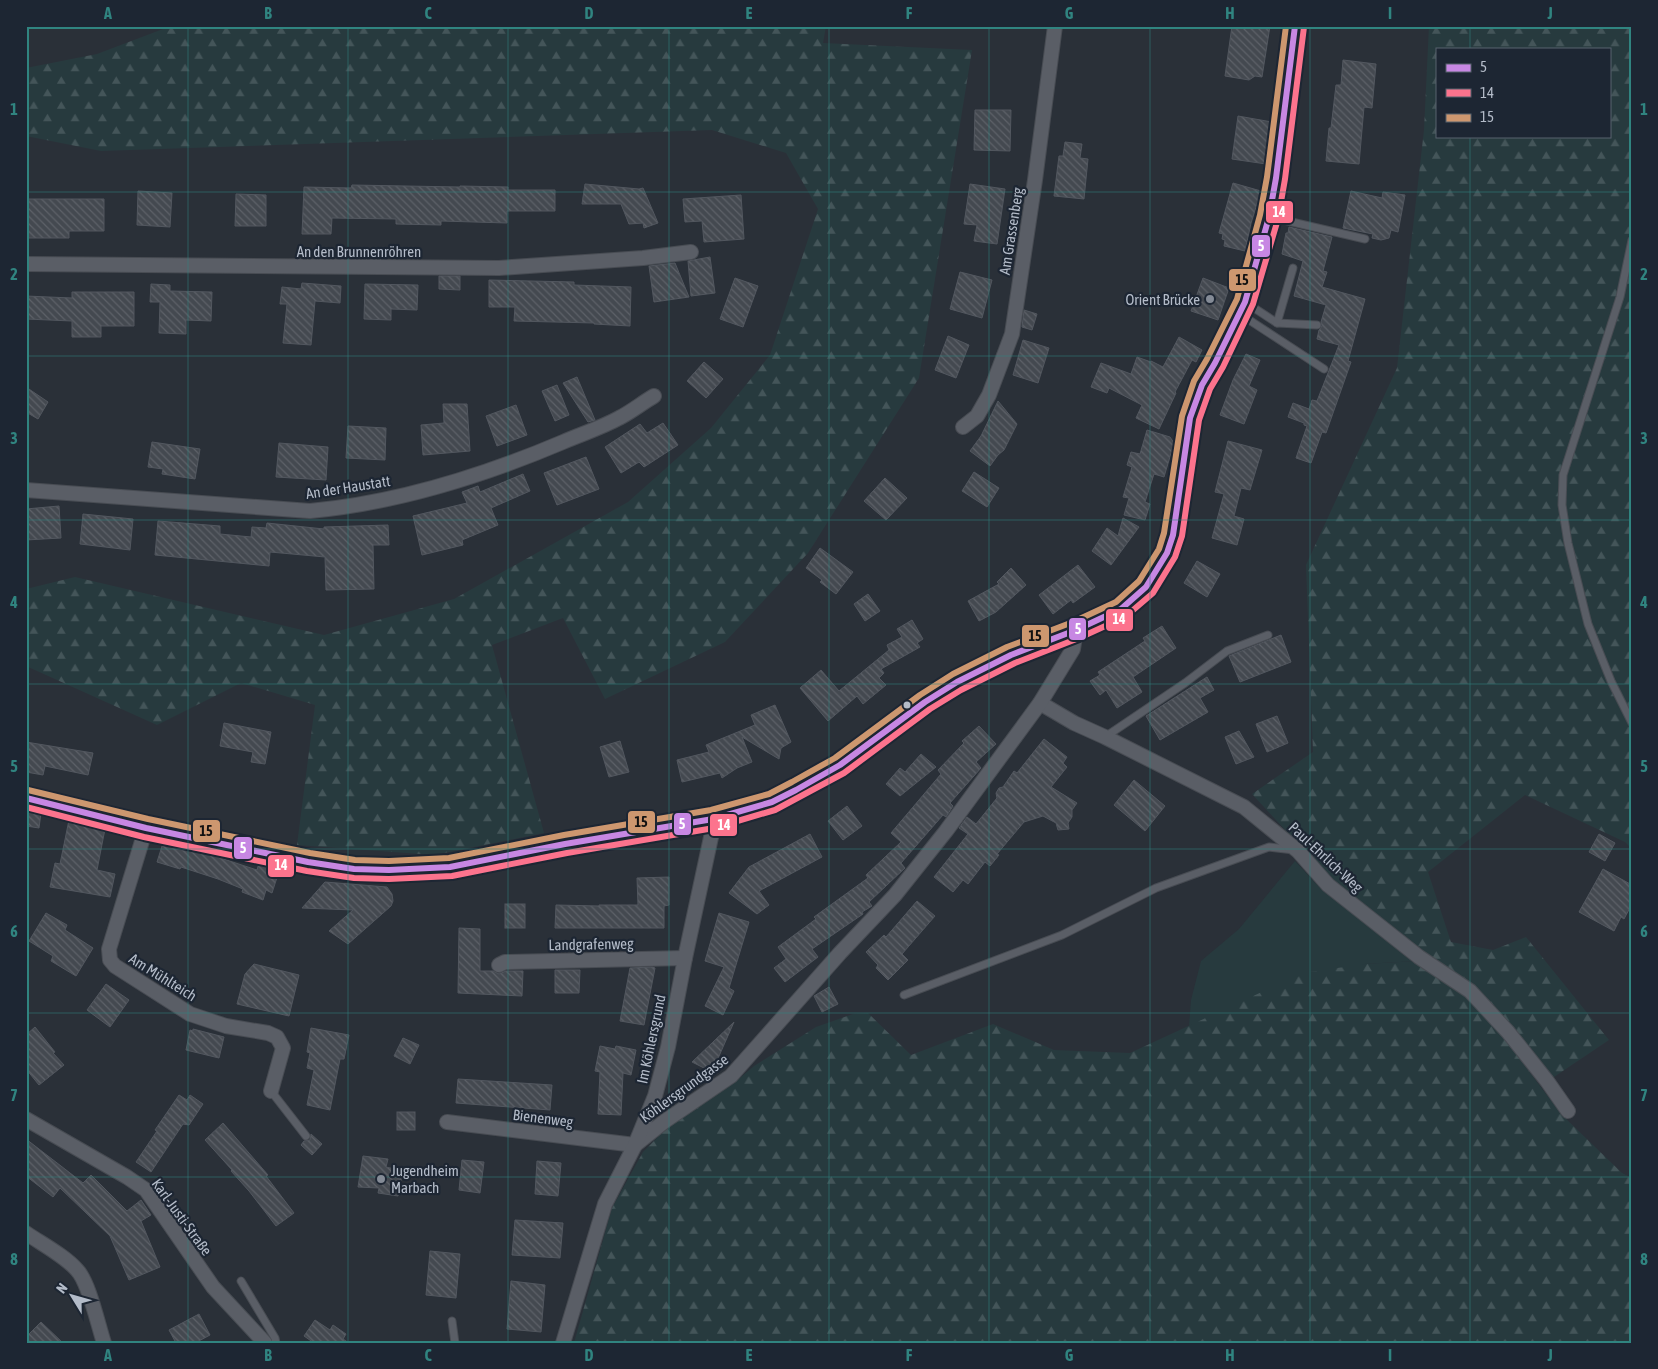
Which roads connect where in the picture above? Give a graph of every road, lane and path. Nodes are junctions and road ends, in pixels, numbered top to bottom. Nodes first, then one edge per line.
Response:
1 (1055, 26) edge
2 (1294, 26) edge
3 (1269, 217) junction
4 (1366, 239) dead end
5 (1632, 240) edge
6 (691, 252) dead end
7 (26, 264) edge
8 (1293, 268) dead end
9 (1242, 308) junction
10 (1277, 323) junction
11 (1317, 325) dead end
12 (1324, 369) dead end
13 (654, 396) dead end
14 (963, 427) dead end
15 (26, 490) edge
16 (1076, 630) junction
17 (1268, 635) dead end
18 (1040, 703) junction
19 (1632, 723) edge
20 (1105, 737) junction
21 (26, 798) edge
22 (713, 819) junction
23 (146, 828) junction
24 (1298, 851) junction
25 (684, 958) junction
26 (499, 964) dead end
27 (904, 995) dead end
28 (272, 1091) joint
29 (1568, 1111) dead end
30 (26, 1119) edge
31 (447, 1122) dead end
32 (306, 1136) dead end
33 (635, 1145) junction
34 (26, 1233) edge
35 (242, 1281) dead end
36 (452, 1321) dead end
37 (104, 1343) edge
38 (265, 1343) edge
39 (276, 1343) edge
40 (455, 1343) edge
41 (563, 1343) edge

1 - 14 street, Am Grassenberg
2 - 3 main road
3 - 4 lane
3 - 9 main road
5 - 19 lane
6 - 7 street, An den Brunnenröhren
8 - 10 lane
9 - 10 lane
9 - 12 lane
9 - 16 main road
10 - 11 lane
13 - 15 street, An der Haustatt
16 - 18 street, Köhlersgrundgasse
16 - 22 main road
17 - 20 lane
18 - 20 street, Paul-Ehrlich-Weg
18 - 33 street, Köhlersgrundgasse
20 - 24 street, Paul-Ehrlich-Weg
21 - 23 main road
22 - 23 main road
22 - 25 street, Im Köhlersgrund
23 - 28 street, Am Mühlteich
24 - 27 lane
24 - 29 street, Paul-Ehrlich-Weg
25 - 26 street, Landgrafenweg
25 - 33 street, Im Köhlersgrund
28 - 32 lane
30 - 38 street, Karl-Justi-Straße
31 - 33 street, Bienenweg
33 - 41 street, Im Köhlersgrund
34 - 37 street
35 - 39 lane
36 - 40 lane

